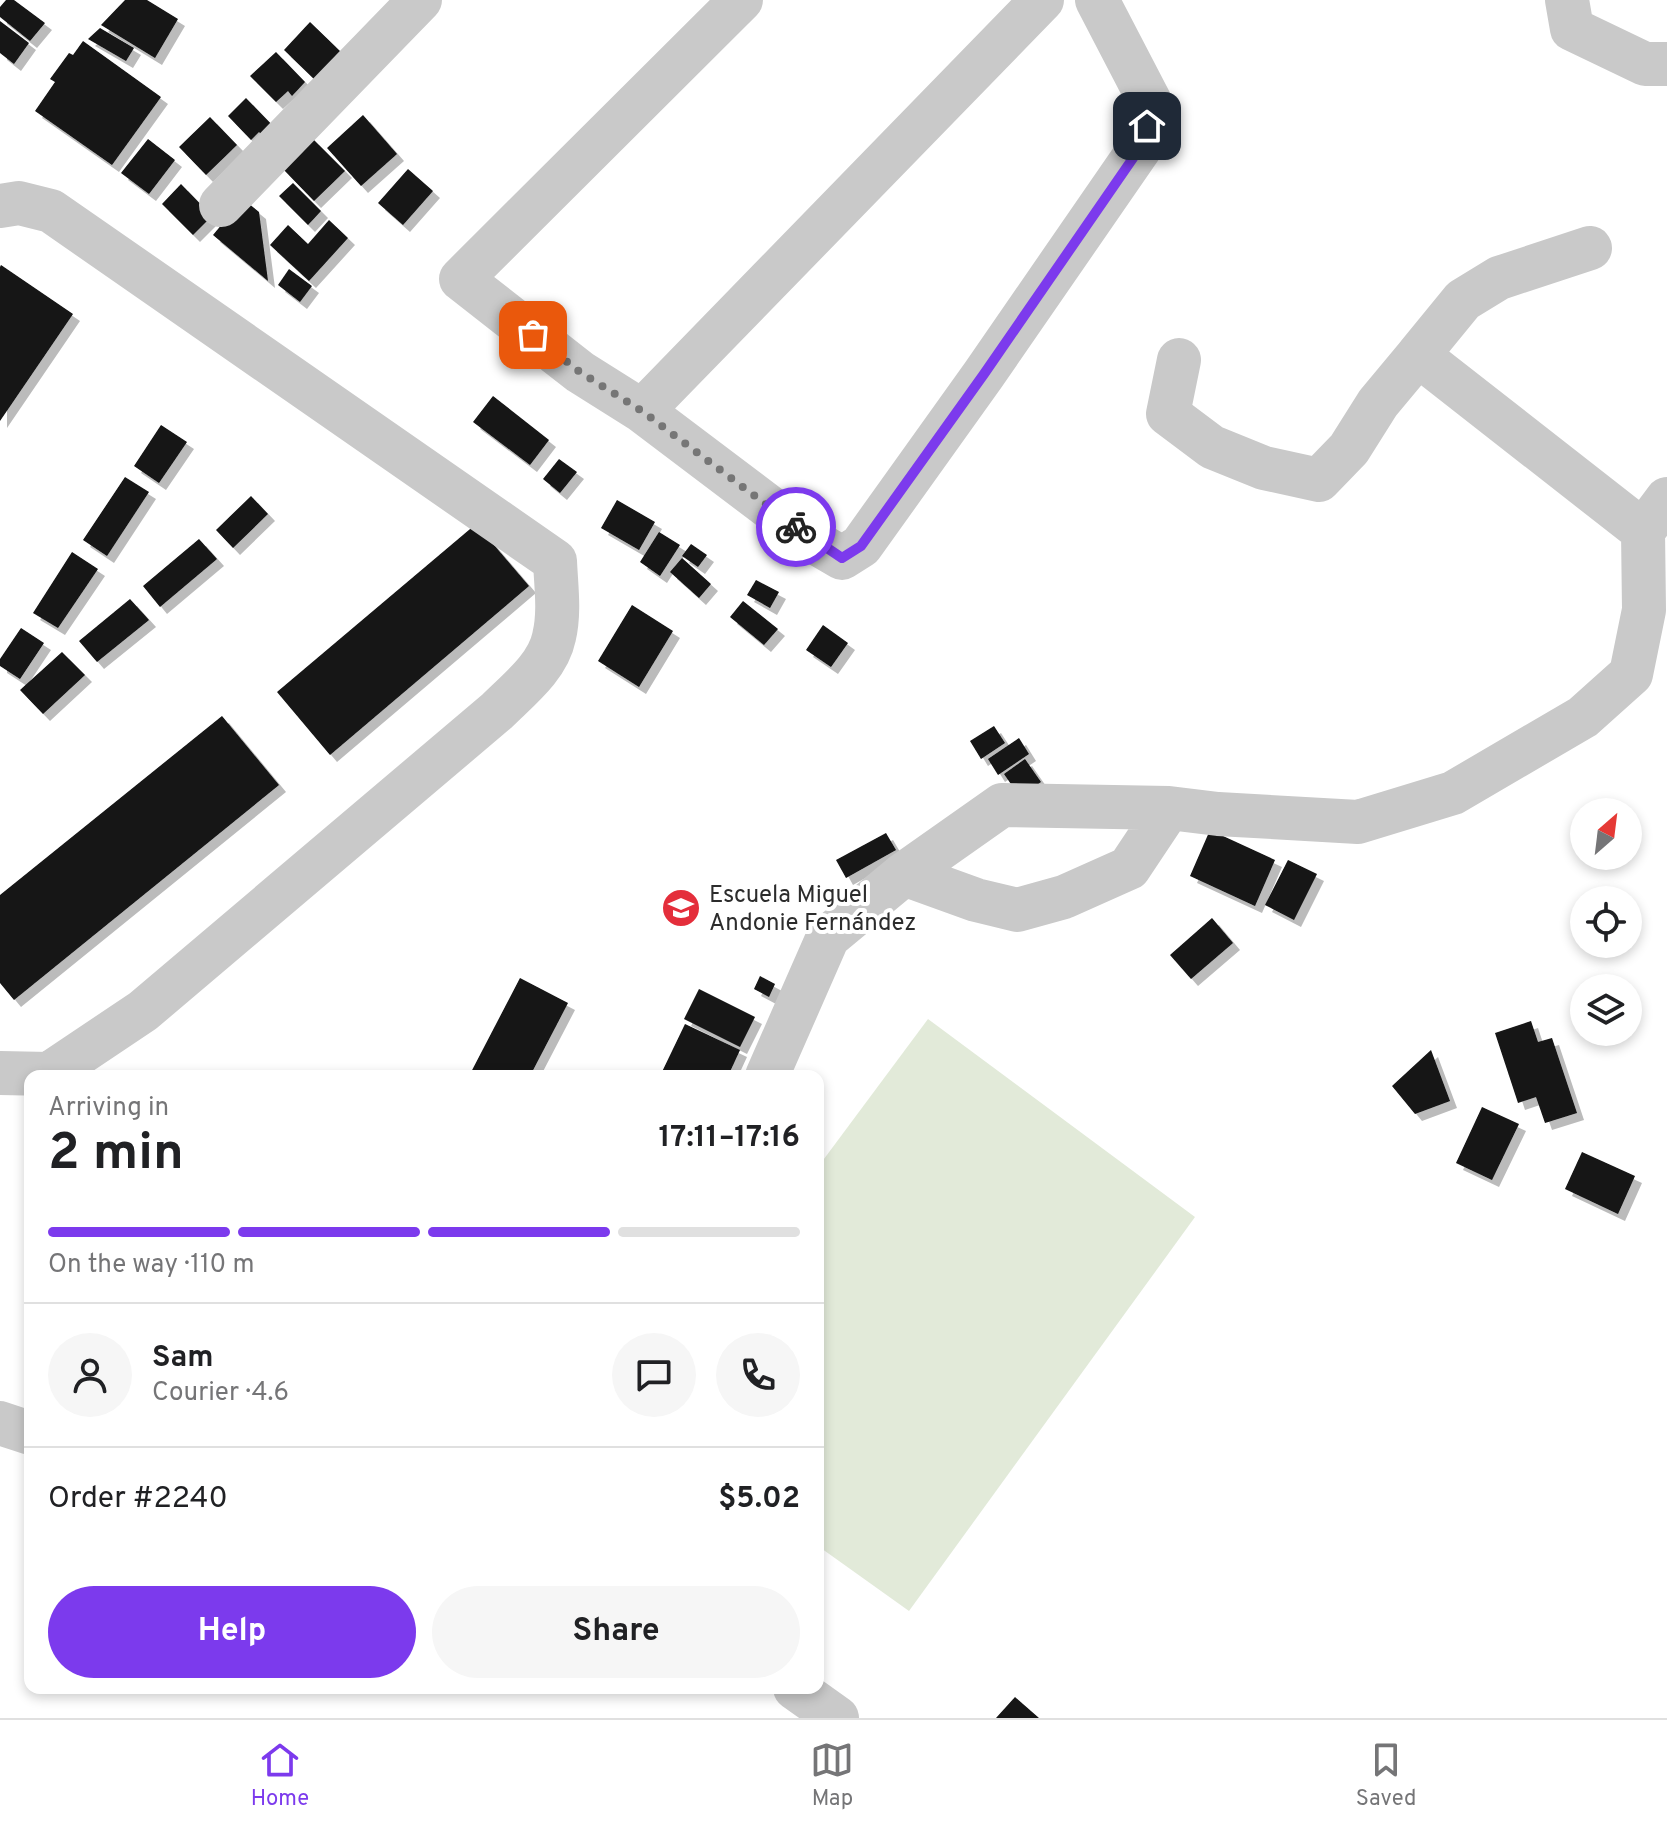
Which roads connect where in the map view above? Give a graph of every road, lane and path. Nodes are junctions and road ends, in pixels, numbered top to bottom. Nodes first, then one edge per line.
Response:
1 (420, 0) edge
2 (741, 0) edge
3 (1042, 0) edge
4 (1097, 0) edge
5 (1567, 0) edge
6 (1667, 64) edge
7 (221, 205) dead end
8 (0, 206) edge
9 (1590, 248) dead end
10 (1418, 355) junction
11 (1179, 360) dead end
12 (642, 411) junction
13 (1655, 515) edge
14 (1656, 617) edge
15 (1169, 808) junction
16 (904, 874) junction
17 (55, 1070) edge
18 (770, 1070) edge
19 (0, 1073) edge
20 (24, 1073) edge
21 (0, 1423) edge
22 (24, 1431) edge
23 (803, 1694) edge
24 (837, 1718) edge

1 - 7 street
2 - 12 street
3 - 12 street
4 - 12 street
5 - 6 street
8 - 17 street
9 - 10 street
10 - 11 street
10 - 13 street
13 - 14 street
14 - 15 street
15 - 16 street
15 - 16 street
16 - 18 street
19 - 20 street
21 - 22 street
23 - 24 street

